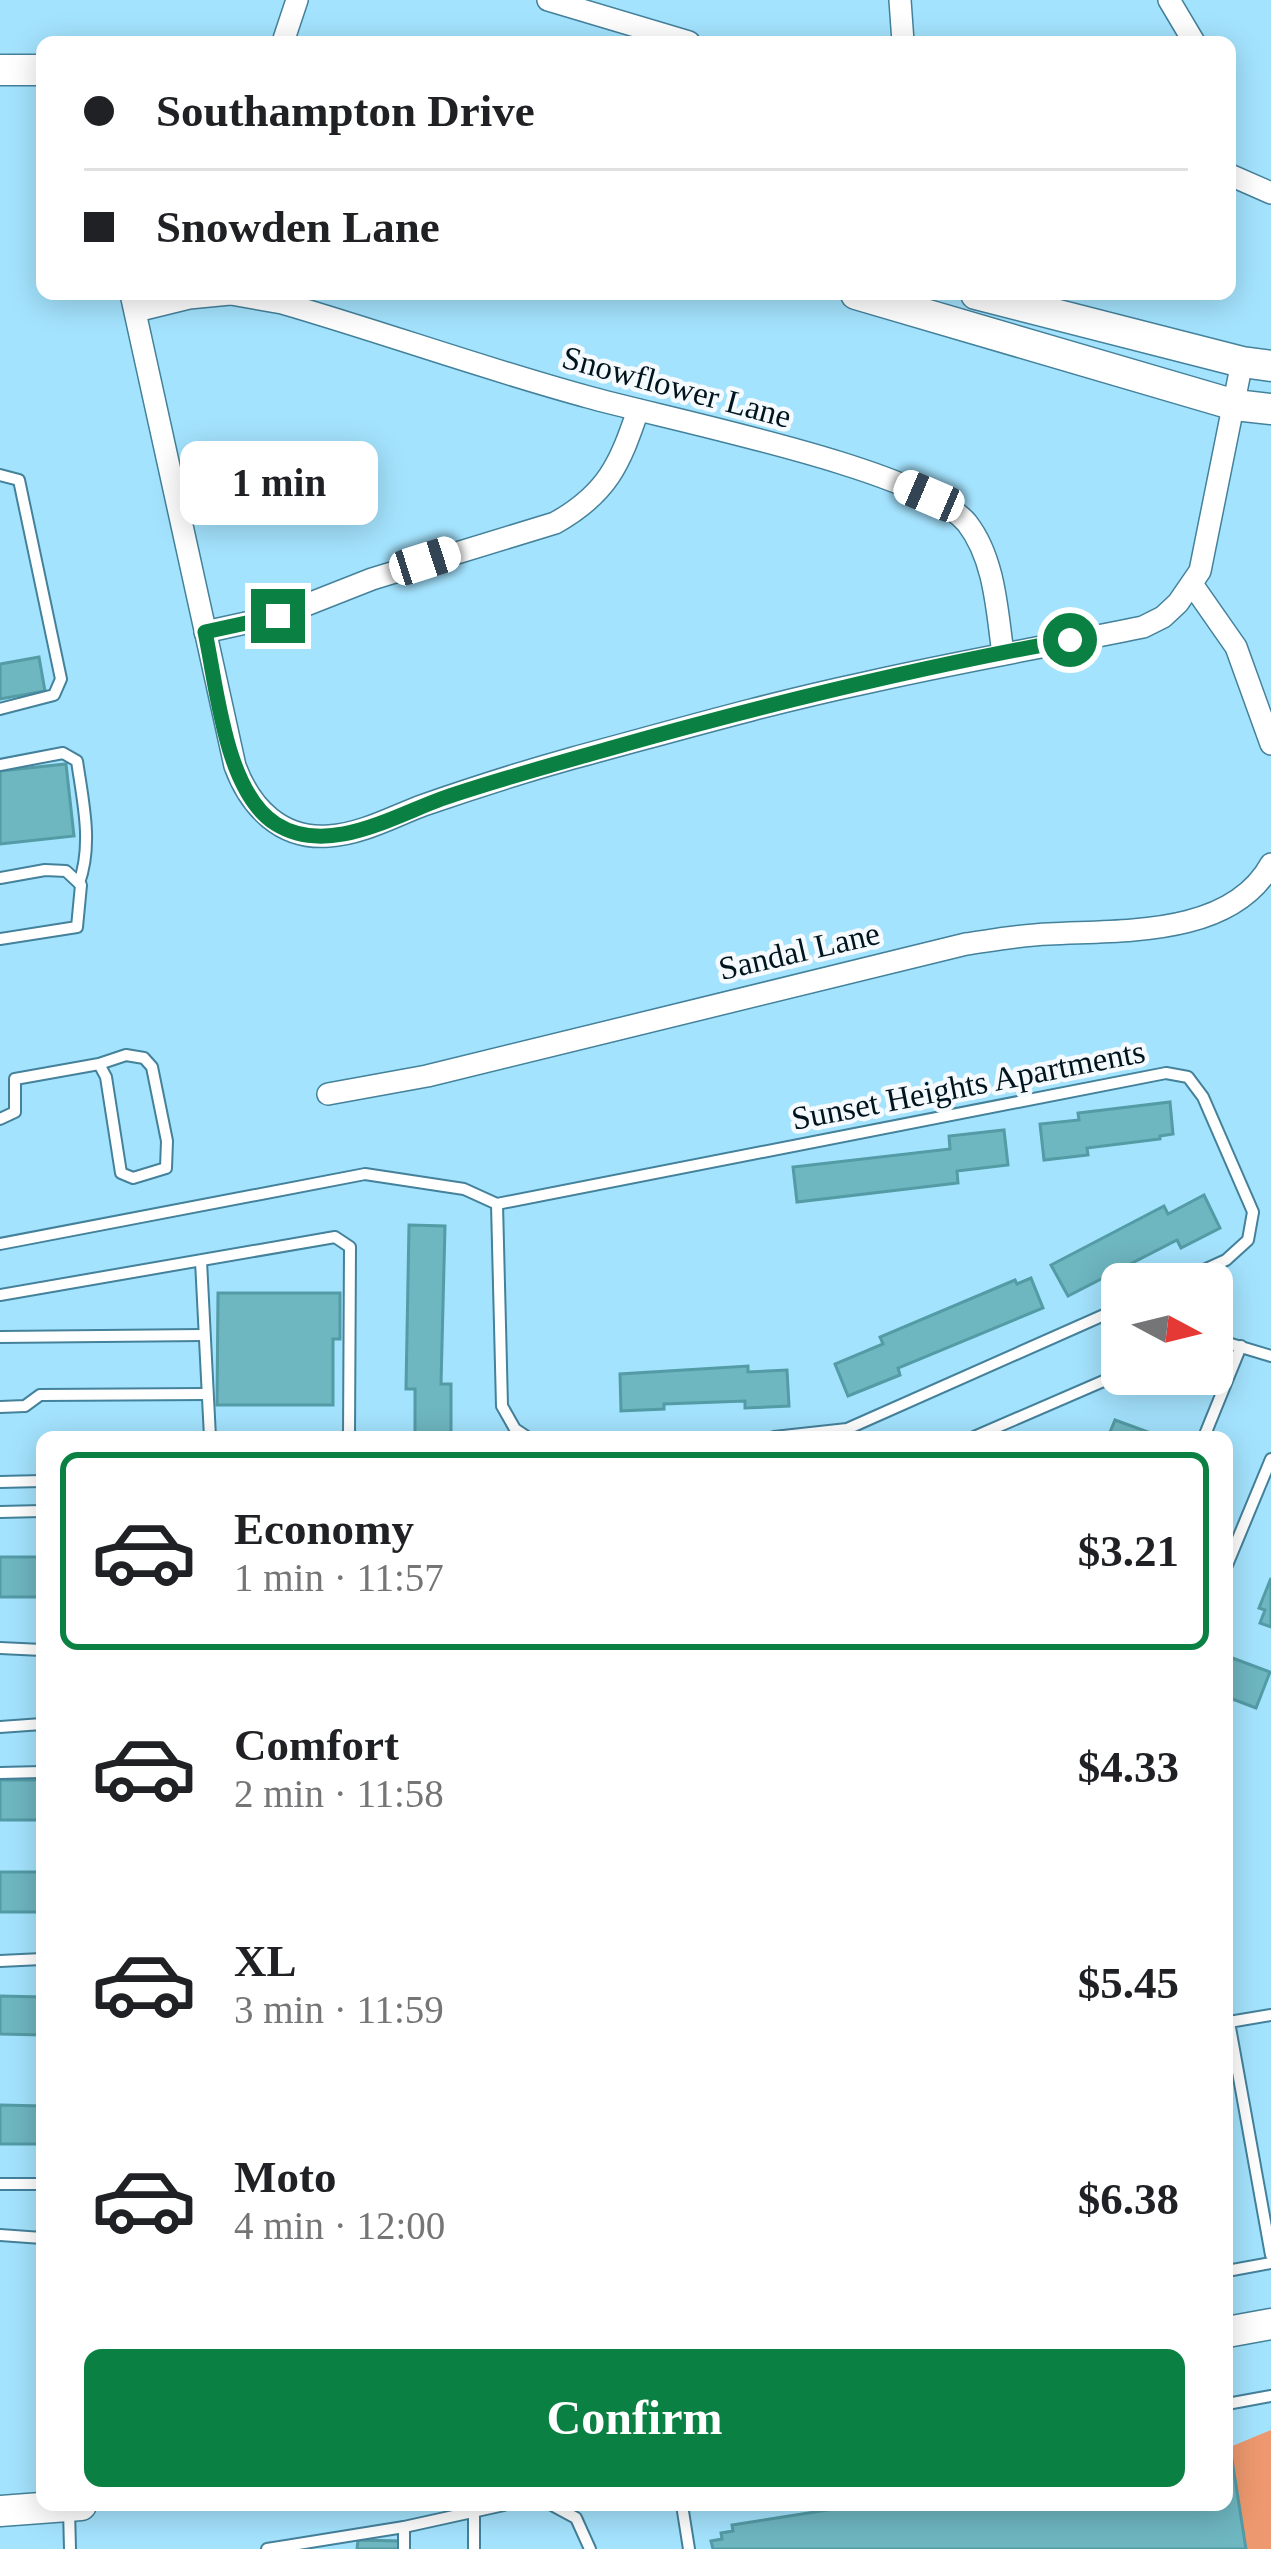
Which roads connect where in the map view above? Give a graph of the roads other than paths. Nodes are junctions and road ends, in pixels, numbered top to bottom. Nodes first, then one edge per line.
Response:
1 (297, 0) edge
2 (548, 0) edge
3 (900, 0) edge
4 (1169, 0) edge
5 (285, 36) edge
6 (669, 36) edge
7 (903, 36) edge
8 (1190, 36) edge
9 (0, 70) edge
10 (36, 70) edge
11 (0, 90) edge
12 (36, 91) edge
13 (1236, 178) edge
14 (1271, 193) edge
15 (166, 300) edge
16 (266, 300) edge
17 (876, 300) edge
18 (1000, 300) edge
19 (134, 303) edge
20 (1257, 364) edge
21 (1235, 405) junction
22 (1271, 409) edge
23 (638, 410) junction
24 (0, 475) edge
25 (1192, 584) junction
26 (205, 632) junction
27 (1004, 654) junction
28 (0, 709) edge
29 (1271, 744) edge
30 (0, 765) edge
31 (1271, 864) edge
32 (0, 878) edge
33 (79, 883) junction
34 (0, 938) edge
35 (99, 1064) junction
36 (15, 1078) junction
37 (0, 1081) edge
38 (328, 1094) dead end
39 (0, 1119) edge
40 (496, 1204) junction
41 (0, 1244) edge
42 (201, 1261) junction
43 (1221, 1263) edge
44 (0, 1295) edge
45 (1101, 1315) edge
46 (203, 1335) junction
47 (0, 1337) edge
48 (1233, 1345) edge
49 (1240, 1346) junction
50 (1271, 1356) edge
51 (1101, 1382) edge
52 (206, 1394) junction
53 (0, 1407) edge
54 (209, 1431) edge
55 (350, 1431) edge
56 (518, 1431) edge
57 (829, 1431) edge
58 (988, 1431) edge
59 (1206, 1431) edge
60 (1271, 1459) edge
61 (36, 1481) edge
62 (0, 1482) edge
63 (36, 1511) edge
64 (0, 1512) edge
65 (1233, 1550) edge
66 (0, 1648) edge
67 (36, 1650) edge
68 (36, 1724) edge
69 (0, 1727) edge
70 (36, 1772) edge
71 (0, 1773) edge
72 (36, 1959) edge
73 (0, 1960) edge
74 (1271, 2015) edge
75 (1233, 2021) edge
76 (1233, 2050) edge
77 (0, 2184) edge
78 (36, 2184) edge
79 (0, 2235) edge
80 (36, 2238) edge
81 (1271, 2259) edge
82 (1233, 2269) edge
83 (1271, 2324) edge
84 (1233, 2331) edge
85 (1271, 2396) edge
86 (1233, 2403) edge
87 (36, 2508) edge
88 (0, 2510) edge
89 (69, 2511) edge
90 (477, 2511) edge
91 (563, 2511) edge
92 (683, 2511) edge
93 (473, 2512) junction
94 (404, 2527) junction
95 (340, 2543) edge
96 (274, 2548) edge
97 (70, 2549) edge
98 (404, 2549) edge
99 (474, 2549) edge
100 (590, 2549) edge
101 (689, 2549) edge

1 - 5 street
2 - 6 street
3 - 7 street
4 - 8 street
9 - 10 street
11 - 12 street
13 - 14 street
15 - 19 street, Snowflower Lane
16 - 23 street, Snowflower Lane
17 - 21 street
18 - 20 street
19 - 26 street
20 - 21 street
21 - 22 street
21 - 25 street
23 - 26 street
23 - 27 street, Snowflower Lane
24 - 28 lane
25 - 27 street
25 - 29 street
26 - 27 street
30 - 33 lane
31 - 38 street, Sandal Lane
32 - 33 lane
33 - 34 lane
35 - 35 lane
35 - 36 lane
36 - 37 lane
36 - 39 lane
40 - 41 lane, Sunset Heights Apartments
40 - 43 lane, Sunset Heights Apartments
40 - 56 lane
42 - 44 lane
42 - 46 lane
42 - 55 lane
45 - 57 lane
46 - 47 lane
46 - 52 lane
48 - 49 lane
49 - 50 lane
49 - 59 lane
51 - 58 lane
52 - 53 lane
52 - 54 lane
60 - 65 lane
61 - 62 lane
63 - 64 lane
66 - 67 lane
68 - 69 lane
70 - 71 lane
72 - 73 lane
74 - 75 lane
76 - 81 lane
77 - 78 lane
79 - 80 lane
81 - 82 lane
83 - 84 street
85 - 86 lane
87 - 88 street
89 - 97 lane
90 - 93 lane
91 - 100 lane
92 - 101 lane
93 - 94 lane
93 - 99 lane
94 - 95 lane
94 - 98 lane
95 - 96 lane

